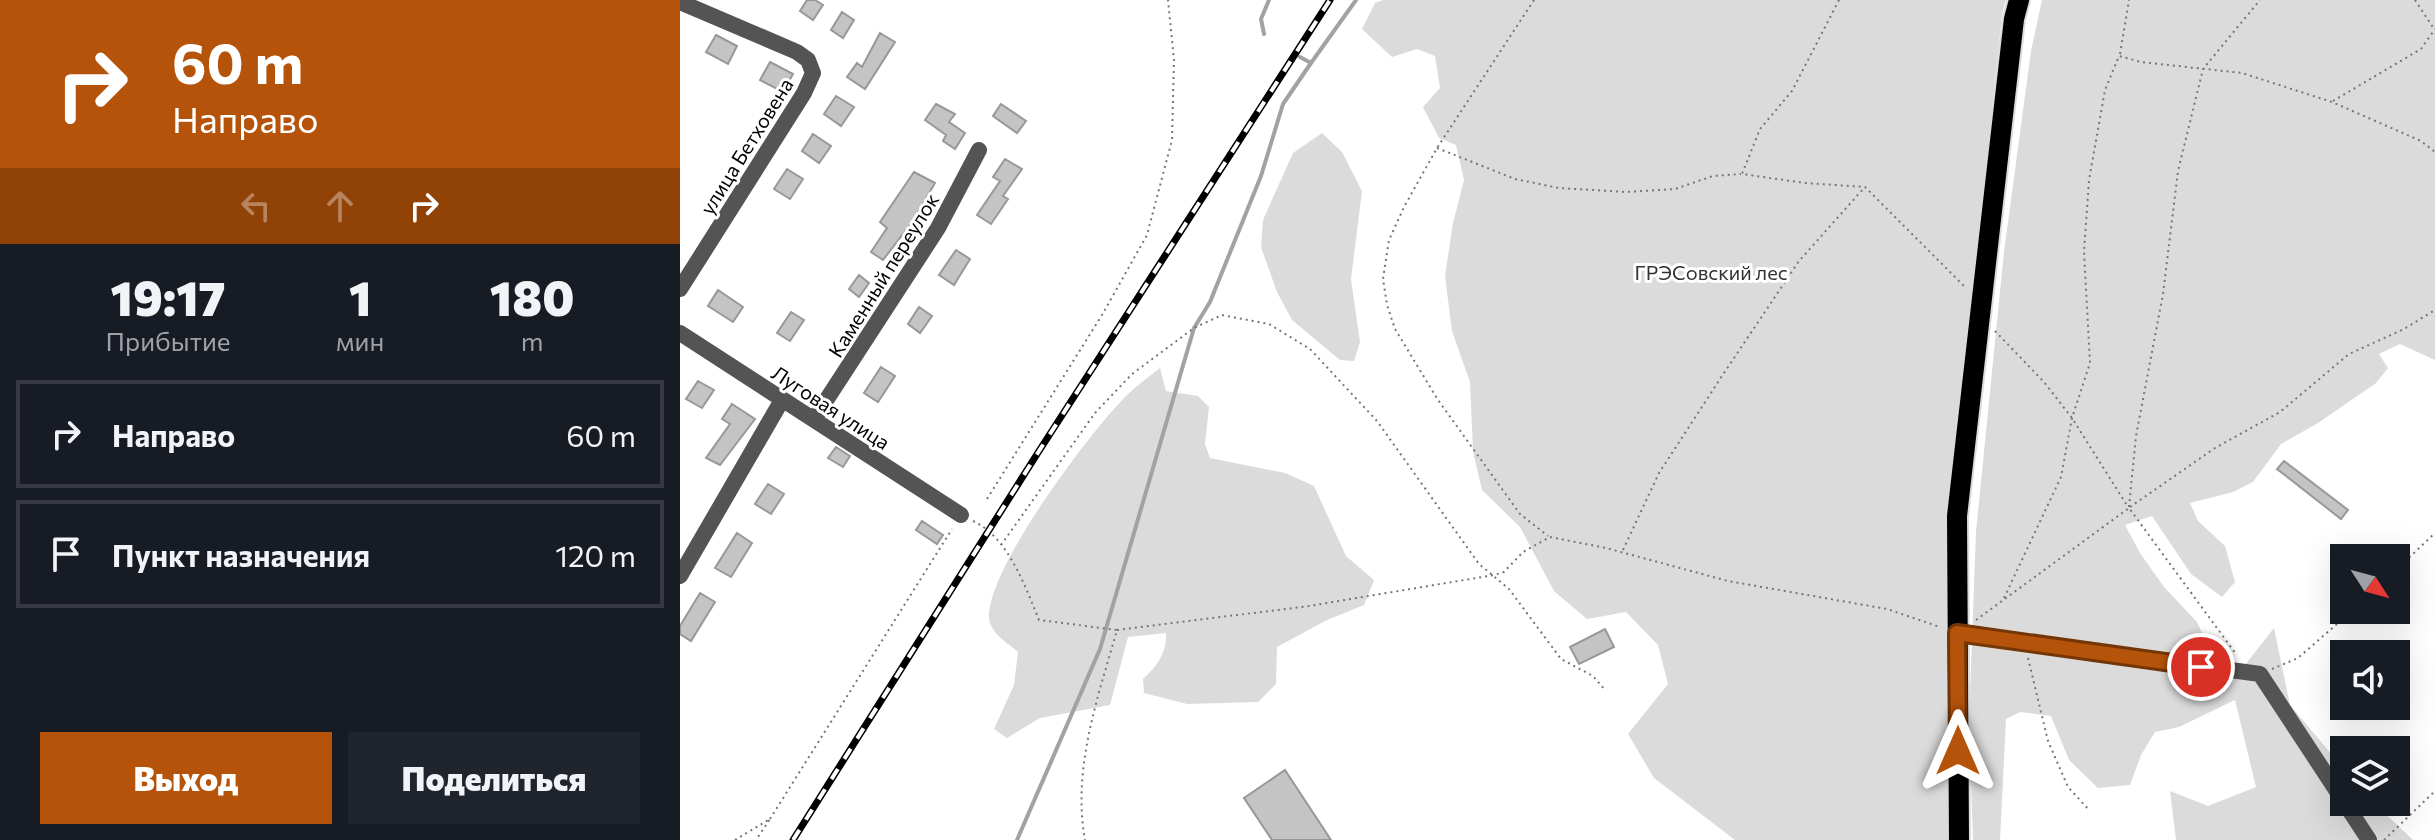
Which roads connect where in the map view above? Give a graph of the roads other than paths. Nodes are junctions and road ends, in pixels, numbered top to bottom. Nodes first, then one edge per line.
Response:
1 (2019, 0) edge
2 (680, 2) edge
3 (979, 150) dead end
4 (680, 289) edge
5 (680, 333) edge
6 (782, 400) junction
7 (814, 419) junction
8 (961, 515) road end
9 (680, 576) edge
10 (1957, 633) junction
11 (1959, 840) edge
12 (2369, 840) edge

1 - 10 main road
2 - 4 street, улица Бетховена
3 - 7 street, Каменный переулок
5 - 6 street, Луговая улица
6 - 7 street, Луговая улица
6 - 9 street
7 - 8 street, Луговая улица
10 - 11 main road
10 - 12 street

